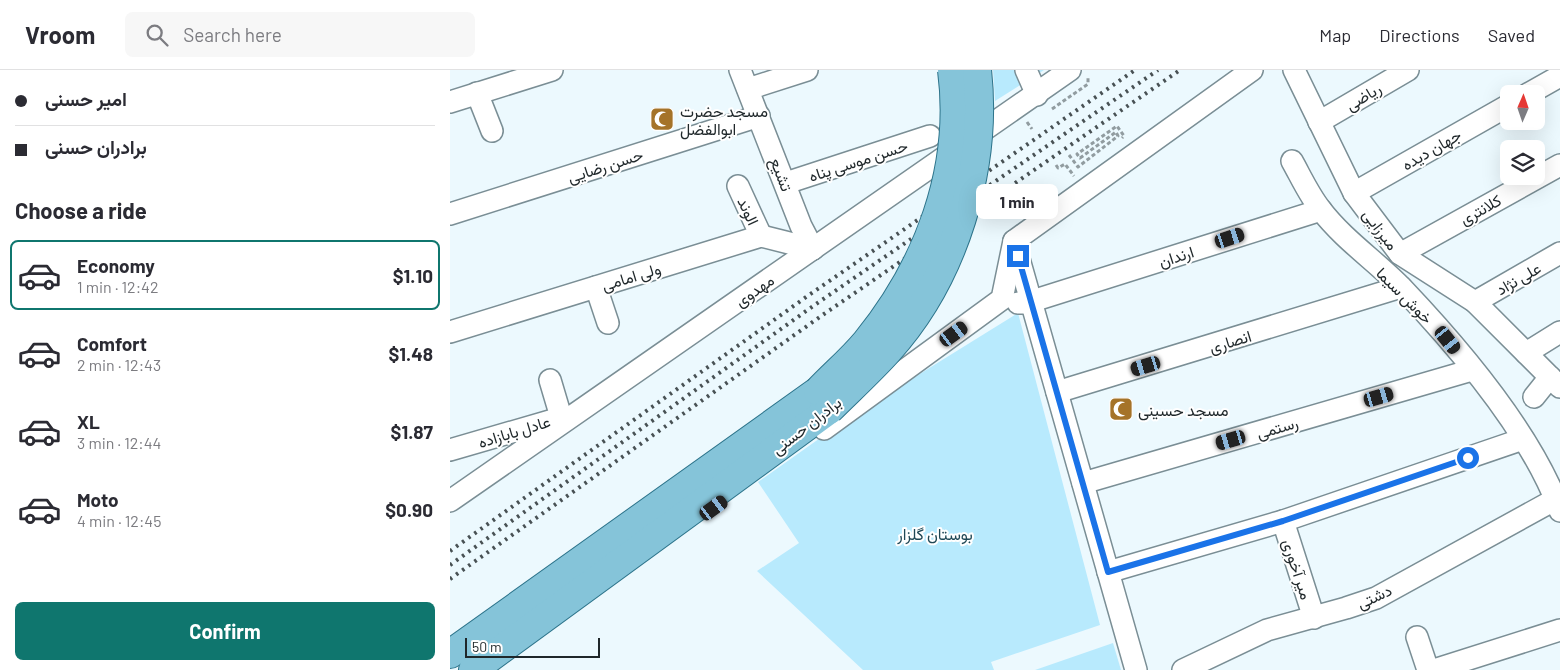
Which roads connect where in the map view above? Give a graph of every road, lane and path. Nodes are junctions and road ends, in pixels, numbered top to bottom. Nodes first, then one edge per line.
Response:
1 (807, 70) edge
2 (952, 70) edge
3 (978, 70) edge
4 (1026, 70) edge
5 (1252, 70) edge
6 (1294, 70) edge
7 (1408, 70) edge
8 (545, 71) edge
9 (1064, 75) edge
10 (1560, 76) edge
11 (744, 79) edge
12 (1544, 85) edge
13 (478, 93) junction
14 (1037, 95) junction
15 (450, 102) edge
16 (1500, 110) edge
17 (759, 116) junction
18 (1319, 122) junction
19 (492, 131) dead end
20 (930, 136) dead end
21 (1069, 155) dead end
22 (1292, 161) dead end
23 (1560, 165) edge
24 (786, 183) junction
25 (1092, 185) junction
26 (738, 186) dead end
27 (1354, 193) junction
28 (1321, 210) junction
29 (450, 214) edge
30 (761, 236) junction
31 (1014, 241) junction
32 (813, 250) junction
33 (1560, 253) edge
34 (1400, 254) junction
35 (596, 287) junction
36 (1401, 287) junction
37 (1002, 300) junction
38 (1031, 301) junction
39 (1475, 302) junction
40 (608, 323) dead end
41 (450, 332) edge
42 (1560, 332) edge
43 (1526, 353) junction
44 (1472, 370) junction
45 (550, 380) dead end
46 (1555, 382) edge
47 (1057, 392) junction
48 (1534, 397) dead end
49 (823, 401) junction
50 (570, 414) junction
51 (1523, 439) junction
52 (450, 450) edge
53 (1083, 483) junction
54 (450, 501) edge
55 (1558, 505) edge
56 (1283, 521) junction
57 (1108, 572) junction
58 (1314, 618) junction
59 (1560, 630) edge
60 (1417, 637) dead end
61 (450, 654) edge
62 (473, 670) edge
63 (490, 670) edge
64 (1136, 670) edge
65 (1183, 670) edge
66 (1428, 670) edge
67 (1434, 670) edge

1 - 11 street
2 - 49 main road, برادران حسنی, bridge
3 - 49 main road, برادران حسنی, bridge
4 - 14 street
5 - 25 street
6 - 18 street, میرزایی
7 - 18 street, ریاضی
8 - 13 street
9 - 14 street, مهدوی
10 - 12 street
11 - 17 street, تشیع
13 - 15 street
13 - 19 street
14 - 32 street, مهدوی
16 - 27 street, جهان دیده
17 - 24 street, تشیع
17 - 29 street, حسن رضایی
18 - 27 street, میرزایی
20 - 24 street, حسن موسی پناه
21 - 25 path
22 - 28 street, خوش سیما
23 - 34 street, کلانتری
24 - 32 street, تشیع
25 - 31 street
26 - 30 street, الوند
27 - 34 street, میرزایی
28 - 36 street, خوش سیما
28 - 38 street, ارندان
30 - 32 street
30 - 35 street, ولی امامی
31 - 37 street
31 - 38 street
32 - 50 street, مهدوی
33 - 39 street, علی نژاد
34 - 39 street, میرزایی
35 - 40 street
35 - 41 street, ولی امامی
36 - 44 street, خوش سیما
36 - 47 street, انصاری
37 - 38 street, ارندان
37 - 63 street
38 - 47 street
39 - 43 street, میرزایی
42 - 43 street
43 - 46 street, میرزایی
44 - 51 street, خوش سیما
44 - 53 street, رستمی
45 - 50 street
46 - 48 street
47 - 53 street
49 - 61 main road, برادران حسنی
49 - 62 main road, برادران حسنی
50 - 52 street, عادل بابازاده
50 - 54 street, مهدوی
51 - 55 street, خوش سیما
51 - 56 street
53 - 57 street
55 - 58 street, دشتی
56 - 57 street
56 - 58 street, میر آخوری
57 - 64 street
58 - 65 street, دشتی
59 - 67 street
60 - 66 street

